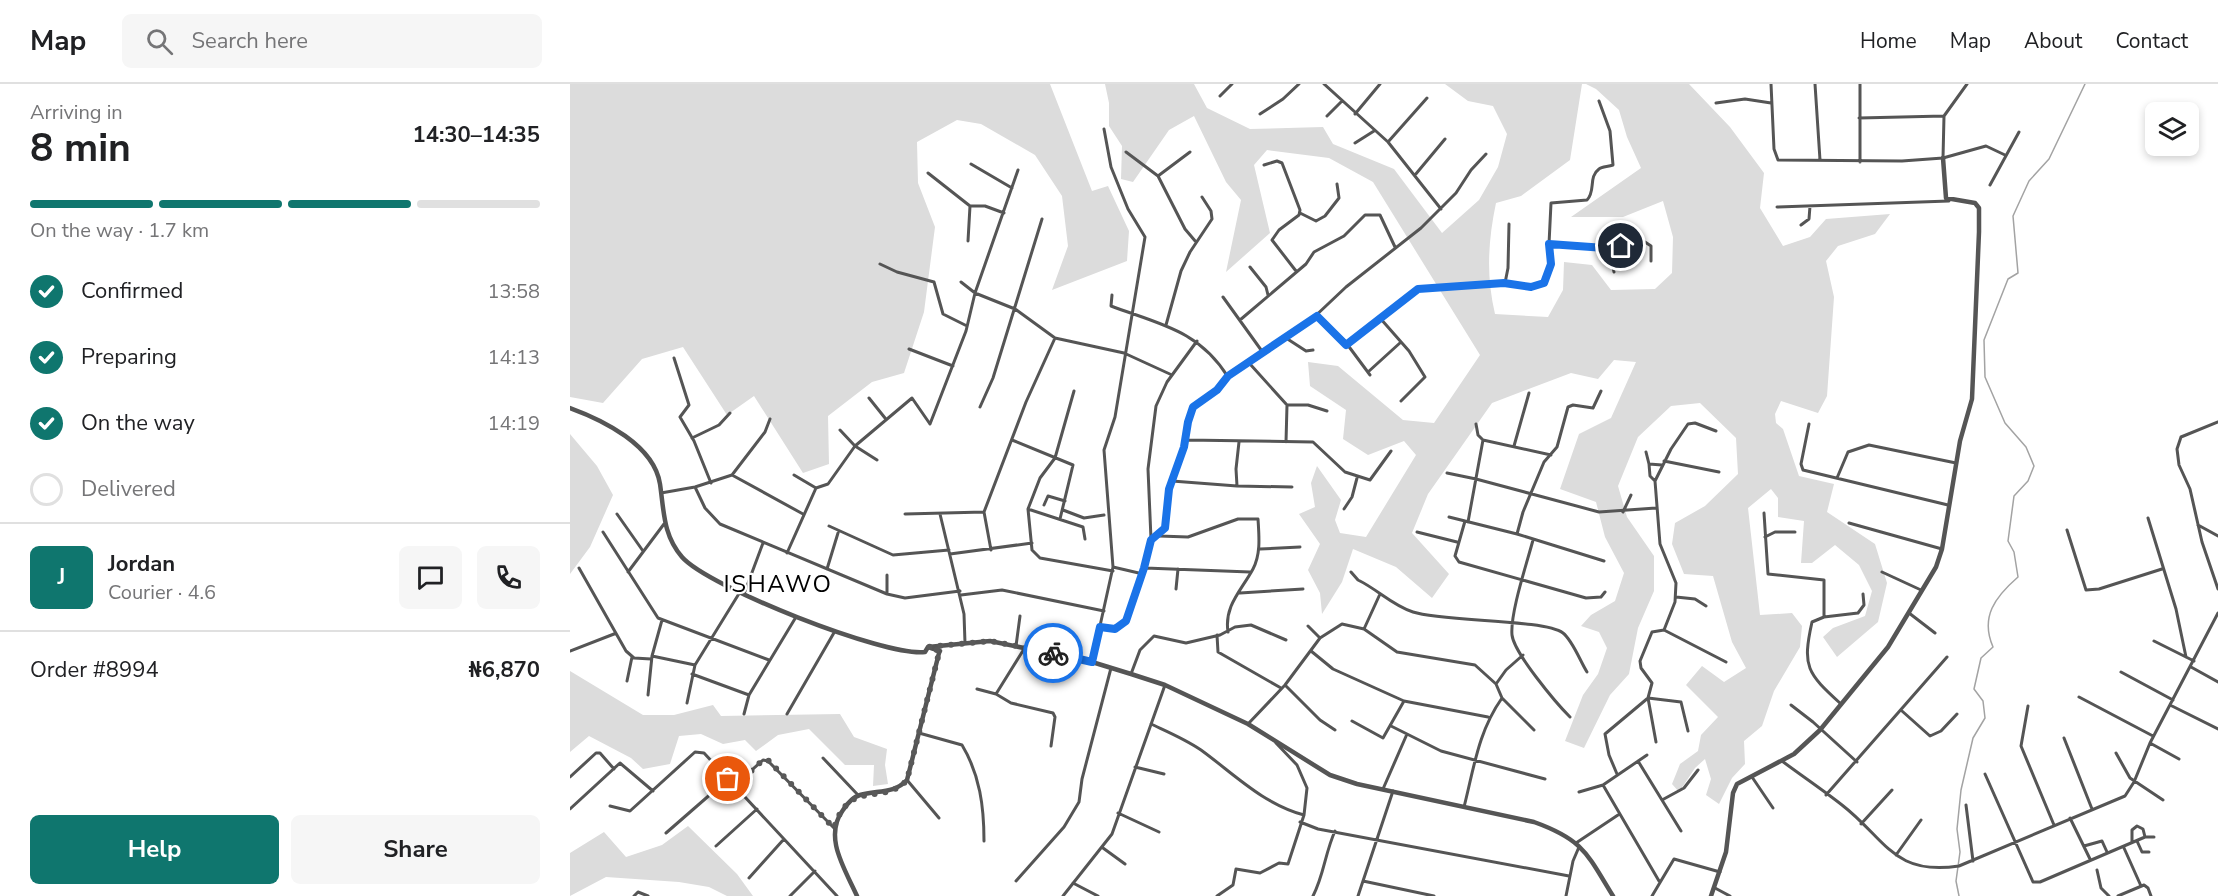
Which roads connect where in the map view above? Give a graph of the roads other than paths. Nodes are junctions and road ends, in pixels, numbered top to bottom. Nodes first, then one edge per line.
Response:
1 (1232, 84) edge
2 (1325, 84) edge
3 (1380, 84) edge
4 (1771, 84) edge
5 (1815, 84) edge
6 (1860, 84) edge
7 (1967, 84) edge
8 (1296, 85) edge
9 (1220, 96) dead end
10 (1427, 98) dead end
11 (1342, 101) junction
12 (1599, 101) dead end
13 (1716, 103) dead end
14 (1771, 103) junction
15 (1260, 114) dead end
16 (1355, 114) junction
17 (1327, 116) dead end
18 (1944, 116) junction
19 (1859, 118) junction
20 (1104, 129) dead end
21 (1374, 131) junction
22 (2019, 132) dead end
23 (1445, 140) dead end
24 (1388, 142) junction
25 (1355, 143) dead end
26 (1126, 152) dead end
27 (1190, 152) dead end
28 (1486, 154) dead end
29 (2005, 155) junction
30 (1943, 158) junction
31 (1820, 161) junction
32 (1860, 162) junction
33 (971, 164) dead end
34 (1264, 165) dead end
35 (1018, 170) dead end
36 (928, 173) dead end
37 (1415, 175) junction
38 (1158, 176) junction
39 (1336, 184) dead end
40 (1990, 185) dead end
41 (1012, 188) junction
42 (1202, 197) dead end
43 (1949, 201) junction
44 (970, 206) junction
45 (1810, 206) junction
46 (1777, 207) dead end
47 (1441, 209) junction
48 (1004, 213) junction
49 (1300, 213) junction
50 (1042, 219) dead end
51 (1509, 224) dead end
52 (1801, 225) dead end
53 (968, 241) dead end
54 (1196, 242) junction
55 (1549, 244) junction
56 (1395, 247) junction
57 (1609, 248) junction
58 (1651, 261) dead end
59 (880, 264) dead end
60 (1250, 267) dead end
61 (1295, 270) junction
62 (1614, 272) dead end
63 (961, 282) dead end
64 (1504, 283) junction
65 (975, 293) junction
66 (1112, 295) dead end
67 (1268, 295) junction
68 (1223, 297) dead end
69 (1015, 309) junction
70 (1132, 315) junction
71 (1317, 316) junction
72 (1380, 318) junction
73 (1240, 320) junction
74 (1166, 325) junction
75 (967, 326) junction
76 (1054, 338) junction
77 (1286, 338) junction
78 (1197, 341) junction
79 (1401, 342) junction
80 (1346, 345) junction
81 (909, 349) dead end
82 (1312, 350) dead end
83 (1124, 353) junction
84 (1264, 354) junction
85 (674, 358) dead end
86 (1250, 364) junction
87 (953, 366) junction
88 (1172, 375) junction
89 (1228, 376) junction
90 (1074, 391) dead end
91 (1601, 391) dead end
92 (1529, 393) dead end
93 (869, 398) dead end
94 (1401, 401) dead end
95 (1287, 405) junction
96 (980, 407) dead end
97 (570, 408) edge
98 (1327, 411) dead end
99 (730, 413) dead end
100 (885, 418) junction
101 (770, 419) dead end
102 (2218, 422) edge
103 (1809, 423) dead end
104 (1476, 424) dead end
105 (840, 430) dead end
106 (1716, 431) dead end
107 (692, 438) junction
108 (1012, 440) junction
109 (1186, 440) junction
110 (1484, 440) junction
111 (1239, 442) junction
112 (1286, 442) junction
113 (855, 446) junction
114 (1514, 446) junction
115 (1391, 451) dead end
116 (1646, 452) dead end
117 (1551, 455) junction
118 (1054, 458) junction
119 (876, 460) dead end
120 (1956, 463) junction
121 (1649, 464) junction
122 (1661, 465) junction
123 (1719, 472) dead end
124 (1447, 473) dead end
125 (732, 475) junction
126 (794, 475) dead end
127 (1357, 478) junction
128 (1837, 478) junction
129 (1476, 479) junction
130 (1171, 481) junction
131 (1655, 481) junction
132 (711, 483) junction
133 (1237, 486) junction
134 (695, 487) junction
135 (1293, 487) dead end
136 (816, 488) junction
137 (661, 494) junction
138 (1631, 495) dead end
139 (1530, 496) junction
140 (1065, 501) junction
141 (1044, 505) dead end
142 (1948, 505) junction
143 (1656, 508) junction
144 (1028, 509) junction
145 (1344, 509) dead end
146 (1063, 510) junction
147 (984, 512) junction
148 (1623, 512) junction
149 (1764, 513) dead end
150 (617, 514) dead end
151 (803, 514) junction
152 (905, 514) dead end
153 (940, 514) junction
154 (1104, 515) dead end
155 (1449, 517) dead end
156 (2148, 518) dead end
157 (1060, 519) junction
158 (1467, 521) junction
159 (1850, 523) dead end
160 (664, 524) junction
161 (2198, 525) junction
162 (829, 526) dead end
163 (2067, 530) dead end
164 (1765, 531) junction
165 (603, 532) dead end
166 (1417, 532) dead end
167 (1795, 532) dead end
168 (838, 533) dead end
169 (1772, 533) junction
170 (1517, 534) junction
171 (1158, 536) junction
172 (2218, 536) edge
173 (1765, 537) junction
174 (1085, 539) dead end
175 (1151, 540) junction
176 (1533, 540) junction
177 (1457, 542) junction
178 (763, 543) junction
179 (1032, 543) junction
180 (1300, 547) dead end
181 (991, 549) junction
182 (1259, 549) junction
183 (1942, 549) junction
184 (643, 551) junction
185 (950, 552) junction
186 (787, 553) junction
187 (1604, 561) dead end
188 (579, 567) dead end
189 (1144, 568) junction
190 (1178, 568) junction
191 (827, 569) junction
192 (1113, 569) junction
193 (2162, 569) junction
194 (628, 572) junction
195 (1250, 572) junction
196 (1351, 572) dead end
197 (1882, 572) dead end
198 (887, 574) dead end
199 (1143, 574) junction
200 (1523, 581) junction
201 (2218, 586) edge
202 (1176, 589) dead end
203 (1303, 589) dead end
204 (1923, 591) junction
205 (1605, 592) dead end
206 (742, 593) junction
207 (960, 593) junction
208 (1240, 593) junction
209 (887, 594) junction
210 (1380, 594) junction
211 (1863, 594) dead end
212 (1676, 597) junction
213 (1706, 606) dead end
214 (1104, 611) junction
215 (1909, 613) junction
216 (2218, 613) edge
217 (797, 615) junction
218 (1020, 616) dead end
219 (1824, 617) junction
220 (662, 620) junction
221 (1513, 622) junction
222 (1308, 626) dead end
223 (1100, 627) junction
224 (1364, 628) junction
225 (2211, 629) junction
226 (1664, 630) junction
227 (835, 631) junction
228 (1228, 632) junction
229 (2218, 632) edge
230 (1935, 633) dead end
231 (614, 634) junction
232 (1217, 635) junction
233 (712, 638) junction
234 (1320, 638) junction
235 (1286, 640) dead end
236 (2154, 641) dead end
237 (965, 645) junction
238 (1016, 646) junction
239 (928, 647) junction
240 (1025, 648) junction
241 (570, 651) edge
242 (1311, 651) junction
243 (1523, 655) junction
244 (632, 657) junction
245 (1947, 657) dead end
246 (2186, 657) junction
247 (651, 658) junction
248 (769, 660) junction
249 (2194, 661) junction
250 (1092, 662) junction
251 (1726, 662) dead end
252 (695, 665) junction
253 (2191, 667) junction
254 (1112, 668) junction
255 (1587, 672) dead end
256 (2121, 672) dead end
257 (692, 674) junction
258 (1131, 674) junction
259 (627, 681) dead end
260 (2218, 682) edge
261 (1496, 684) junction
262 (1165, 685) junction
263 (1285, 685) junction
264 (1281, 688) junction
265 (977, 689) dead end
266 (996, 694) junction
267 (648, 695) dead end
268 (750, 695) junction
269 (2079, 697) dead end
270 (1502, 698) junction
271 (1648, 699) junction
272 (2173, 700) junction
273 (1404, 701) junction
274 (687, 703) dead end
275 (1791, 705) dead end
276 (1841, 705) junction
277 (2170, 705) junction
278 (2028, 706) dead end
279 (1902, 711) junction
280 (744, 714) dead end
281 (787, 714) dead end
282 (1957, 714) dead end
283 (1488, 717) junction
284 (1570, 717) dead end
285 (1352, 721) dead end
286 (1151, 724) junction
287 (1248, 724) junction
288 (1391, 726) junction
289 (2218, 729) edge
290 (1335, 730) dead end
291 (1534, 730) dead end
292 (1688, 730) dead end
293 (1821, 730) junction
294 (919, 733) junction
295 (1407, 734) junction
296 (1268, 735) junction
297 (2153, 736) junction
298 (2064, 738) dead end
299 (1656, 742) dead end
300 (2150, 743) junction
301 (1051, 747) dead end
302 (2116, 753) dead end
303 (1647, 755) dead end
304 (823, 758) dead end
305 (2179, 759) dead end
306 (1475, 761) junction
307 (1638, 761) junction
308 (1782, 761) junction
309 (1857, 762) junction
310 (1135, 767) junction
311 (614, 769) junction
312 (1698, 770) dead end
313 (1164, 774) dead end
314 (1617, 774) junction
315 (1985, 774) dead end
316 (1750, 776) junction
317 (570, 777) edge
318 (728, 779) junction
319 (1545, 779) dead end
320 (907, 780) junction
321 (2134, 782) junction
322 (1603, 785) junction
323 (735, 786) junction
324 (1383, 789) junction
325 (1893, 790) dead end
326 (652, 791) junction
327 (1393, 791) junction
328 (1579, 792) dead end
329 (858, 795) junction
330 (1826, 795) junction
331 (1662, 800) junction
332 (2163, 800) dead end
333 (1966, 805) dead end
334 (610, 806) dead end
335 (1464, 807) junction
336 (1773, 808) dead end
337 (570, 809) edge
338 (757, 809) junction
339 (2092, 809) junction
340 (1118, 813) junction
341 (1304, 815) junction
342 (1618, 815) junction
343 (939, 818) dead end
344 (2070, 818) junction
345 (1921, 820) dead end
346 (1300, 822) junction
347 (1861, 824) junction
348 (2054, 825) junction
349 (834, 828) junction
350 (1335, 831) junction
351 (1681, 831) dead end
352 (1159, 832) dead end
353 (666, 833) dead end
354 (2145, 837) junction
355 (2154, 837) dead end
356 (784, 839) junction
357 (1377, 839) junction
358 (984, 841) dead end
359 (2134, 842) junction
360 (2015, 843) junction
361 (1578, 844) junction
362 (716, 846) dead end
363 (2084, 846) junction
364 (1102, 848) junction
365 (2124, 848) junction
366 (2107, 852) junction
367 (2148, 852) dead end
368 (1896, 855) junction
369 (2090, 859) junction
370 (1973, 861) junction
371 (1125, 864) dead end
372 (2097, 870) dead end
373 (815, 871) junction
374 (1721, 872) junction
375 (1569, 876) junction
376 (749, 878) dead end
377 (1016, 881) dead end
378 (1363, 881) junction
379 (1659, 881) junction
380 (1073, 883) junction
381 (2141, 886) junction
382 (1715, 888) junction
383 (634, 896) edge
384 (648, 896) edge
385 (790, 896) edge
386 (837, 896) edge
387 (856, 896) edge
388 (1063, 896) edge
389 (1098, 896) edge
390 (1217, 896) edge
391 (1313, 896) edge
392 (1358, 896) edge
393 (1434, 896) edge
394 (1566, 896) edge
395 (1613, 896) edge
396 (1652, 896) edge
397 (1711, 896) edge
398 (1731, 896) edge
399 (2109, 896) edge
400 (2118, 896) edge
401 (2151, 896) edge

1 - 9 street
2 - 11 street
3 - 16 street
4 - 14 street
5 - 31 street
6 - 19 street
7 - 18 street
8 - 15 street
10 - 24 street
11 - 16 street
11 - 17 street
12 - 55 street
13 - 14 street
14 - 31 street
16 - 21 street
18 - 19 street
18 - 30 street
19 - 32 street
20 - 70 street
21 - 24 street
21 - 25 street
22 - 29 street
23 - 37 street
24 - 37 street
26 - 38 street
27 - 38 street
28 - 47 street
29 - 30 street
29 - 40 street
30 - 32 street
30 - 43 street
31 - 32 street
33 - 41 street
34 - 49 street
35 - 41 street
36 - 44 street
37 - 47 street
38 - 54 street
39 - 49 street
41 - 48 street
42 - 54 street
43 - 45 street
43 - 120 street
44 - 48 street
44 - 53 street
45 - 46 street
45 - 52 street
47 - 56 street
48 - 65 street
49 - 61 street
50 - 69 street
51 - 64 street
54 - 74 street
55 - 57 street
55 - 64 street
56 - 61 street
56 - 71 street
57 - 58 street
57 - 62 street
59 - 75 street
60 - 67 street
61 - 67 street
63 - 65 street
64 - 72 street
65 - 69 street
65 - 75 street
66 - 70 street
67 - 73 street
68 - 73 street
69 - 76 street
69 - 96 street
70 - 74 street
70 - 83 street
71 - 77 street
71 - 80 street
72 - 79 street
72 - 80 street
73 - 84 street
74 - 78 street
75 - 87 street
76 - 83 street
76 - 108 street
77 - 82 street
77 - 84 street
78 - 88 street
78 - 89 street
79 - 80 street
79 - 94 street
81 - 87 street
83 - 88 street
83 - 192 street
84 - 86 street
85 - 107 street
86 - 89 street
86 - 95 street
87 - 100 street
88 - 175 street
89 - 109 street
90 - 118 street
91 - 117 street
92 - 114 street
93 - 100 street
95 - 98 street
95 - 112 street
97 - 137 street
99 - 107 street
100 - 113 street
101 - 125 street
102 - 161 street
103 - 128 street
104 - 110 street
105 - 113 street
106 - 122 street
107 - 132 street
108 - 118 street
108 - 147 street
109 - 111 street
109 - 130 street
110 - 114 street
110 - 129 street
111 - 112 street
111 - 133 street
112 - 127 street
113 - 119 street
113 - 136 street
114 - 117 street
115 - 127 street
116 - 121 street
117 - 139 street
118 - 140 street
118 - 144 street
120 - 128 street
120 - 142 street
121 - 122 street
121 - 131 street
122 - 123 street
122 - 131 street
124 - 129 street
125 - 132 street
125 - 151 street
126 - 136 street
127 - 145 street
128 - 142 street
129 - 139 street
129 - 158 street
130 - 133 street
130 - 171 street
131 - 143 street
132 - 134 street
133 - 135 street
134 - 137 street
134 - 178 street
136 - 151 street
137 - 160 street
138 - 148 street
139 - 148 street
139 - 170 street
140 - 141 street
140 - 146 street
142 - 183 street
143 - 148 street
143 - 212 street
144 - 157 street
144 - 179 street
146 - 154 street
146 - 157 street
147 - 153 street
147 - 181 street
149 - 164 street
150 - 184 street
151 - 186 street
152 - 153 street
153 - 185 street
155 - 158 street
156 - 193 street
157 - 174 street
158 - 170 street
158 - 177 street
159 - 183 street
160 - 184 street
160 - 206 street
161 - 172 street
161 - 201 street
162 - 185 street
163 - 193 street
164 - 169 street
164 - 173 street
165 - 194 street
166 - 177 street
167 - 169 street
168 - 191 street
169 - 173 street
170 - 176 street
171 - 175 street
171 - 182 street
173 - 219 street
175 - 189 street
176 - 187 street
176 - 200 street
177 - 200 street
178 - 186 street
178 - 206 street
179 - 181 street
179 - 192 street
180 - 182 street
181 - 185 street
182 - 195 street
183 - 204 street
184 - 194 street
185 - 207 street
186 - 191 street
188 - 231 street
189 - 190 street
189 - 199 street
190 - 195 street
190 - 202 street
191 - 209 street
192 - 199 street
192 - 214 street
193 - 246 street
194 - 220 street
195 - 208 street
196 - 210 street
197 - 204 street
198 - 209 street
199 - 223 street
200 - 205 street
200 - 221 street
203 - 208 street
204 - 215 street
206 - 217 street
206 - 233 street
207 - 209 street
207 - 214 street
207 - 237 street
208 - 228 street
210 - 221 street
210 - 224 street
211 - 219 street
212 - 213 street
212 - 226 street
214 - 223 street
215 - 230 street
215 - 276 street
216 - 225 street
217 - 227 street
217 - 248 street
218 - 238 street
219 - 276 street
220 - 233 street
220 - 247 street
221 - 243 street
221 - 255 street
222 - 234 street
223 - 250 street
224 - 234 street
224 - 261 street
225 - 229 street
225 - 249 street
226 - 251 street
226 - 271 street
227 - 239 street
227 - 281 street
228 - 232 street
228 - 235 street
231 - 241 street
231 - 244 street
232 - 258 street
232 - 264 street
233 - 248 street
233 - 252 street
234 - 242 street
236 - 246 street
237 - 238 street
237 - 239 street
238 - 240 street
239 - 294 street
240 - 250 street
240 - 266 street
242 - 263 street
242 - 273 street
243 - 261 street
243 - 284 street
244 - 247 street
244 - 259 street
245 - 279 street
246 - 249 street
247 - 252 street
247 - 267 street
248 - 268 street
249 - 253 street
250 - 254 street
252 - 257 street
253 - 260 street
253 - 272 street
254 - 258 street
254 - 377 street
256 - 272 street
257 - 268 street
257 - 274 street
258 - 262 street
261 - 270 street
262 - 286 street
262 - 287 street
263 - 264 street
263 - 290 street
264 - 287 street
265 - 266 street
266 - 301 street
268 - 280 street
269 - 297 street
270 - 283 street
270 - 291 street
271 - 292 street
271 - 299 street
271 - 314 street
272 - 277 street
273 - 283 street
273 - 288 street
275 - 293 street
276 - 293 street
277 - 289 street
277 - 297 street
278 - 348 street
279 - 282 street
279 - 309 street
283 - 306 street
285 - 288 street
286 - 310 street
286 - 341 street
287 - 296 street
288 - 295 street
293 - 308 street
293 - 309 street
294 - 320 street
294 - 358 street
295 - 306 street
295 - 324 street
296 - 324 street
296 - 341 street
297 - 300 street
298 - 339 street
300 - 305 street
300 - 321 street
302 - 321 street
303 - 307 street
304 - 329 street
306 - 319 street
306 - 335 street
307 - 314 street
307 - 331 street
308 - 316 street
308 - 330 street
309 - 330 street
310 - 313 street
310 - 340 street
311 - 317 street
311 - 326 street
311 - 337 street
312 - 331 street
314 - 322 street
315 - 360 street
316 - 336 street
316 - 374 street
318 - 323 street
318 - 326 street
318 - 353 street
320 - 329 street
320 - 343 street
321 - 332 street
321 - 339 street
322 - 328 street
322 - 342 street
323 - 338 street
323 - 349 street
324 - 327 street
325 - 347 street
326 - 334 street
327 - 335 street
327 - 357 street
329 - 349 street
330 - 347 street
331 - 351 street
333 - 370 street
335 - 361 street
338 - 356 street
338 - 362 street
339 - 344 street
340 - 352 street
340 - 364 street
341 - 346 street
342 - 361 street
342 - 379 street
344 - 348 street
344 - 363 street
345 - 368 street
346 - 350 street
346 - 390 street
347 - 368 street
348 - 360 street
349 - 387 street
350 - 357 street
350 - 391 street
354 - 355 street
354 - 359 street
354 - 359 street
356 - 373 street
356 - 376 street
357 - 375 street
357 - 378 street
359 - 365 street
359 - 367 street
360 - 369 street
360 - 370 street
361 - 375 street
361 - 395 street
363 - 366 street
363 - 369 street
364 - 371 street
364 - 380 street
365 - 366 street
365 - 381 street
366 - 369 street
368 - 370 street
372 - 399 street
373 - 385 street
373 - 386 street
374 - 379 street
374 - 382 street
375 - 394 street
378 - 392 street
378 - 393 street
379 - 396 street
380 - 388 street
380 - 389 street
381 - 400 street
381 - 401 street
382 - 397 street
382 - 398 street
383 - 384 street

